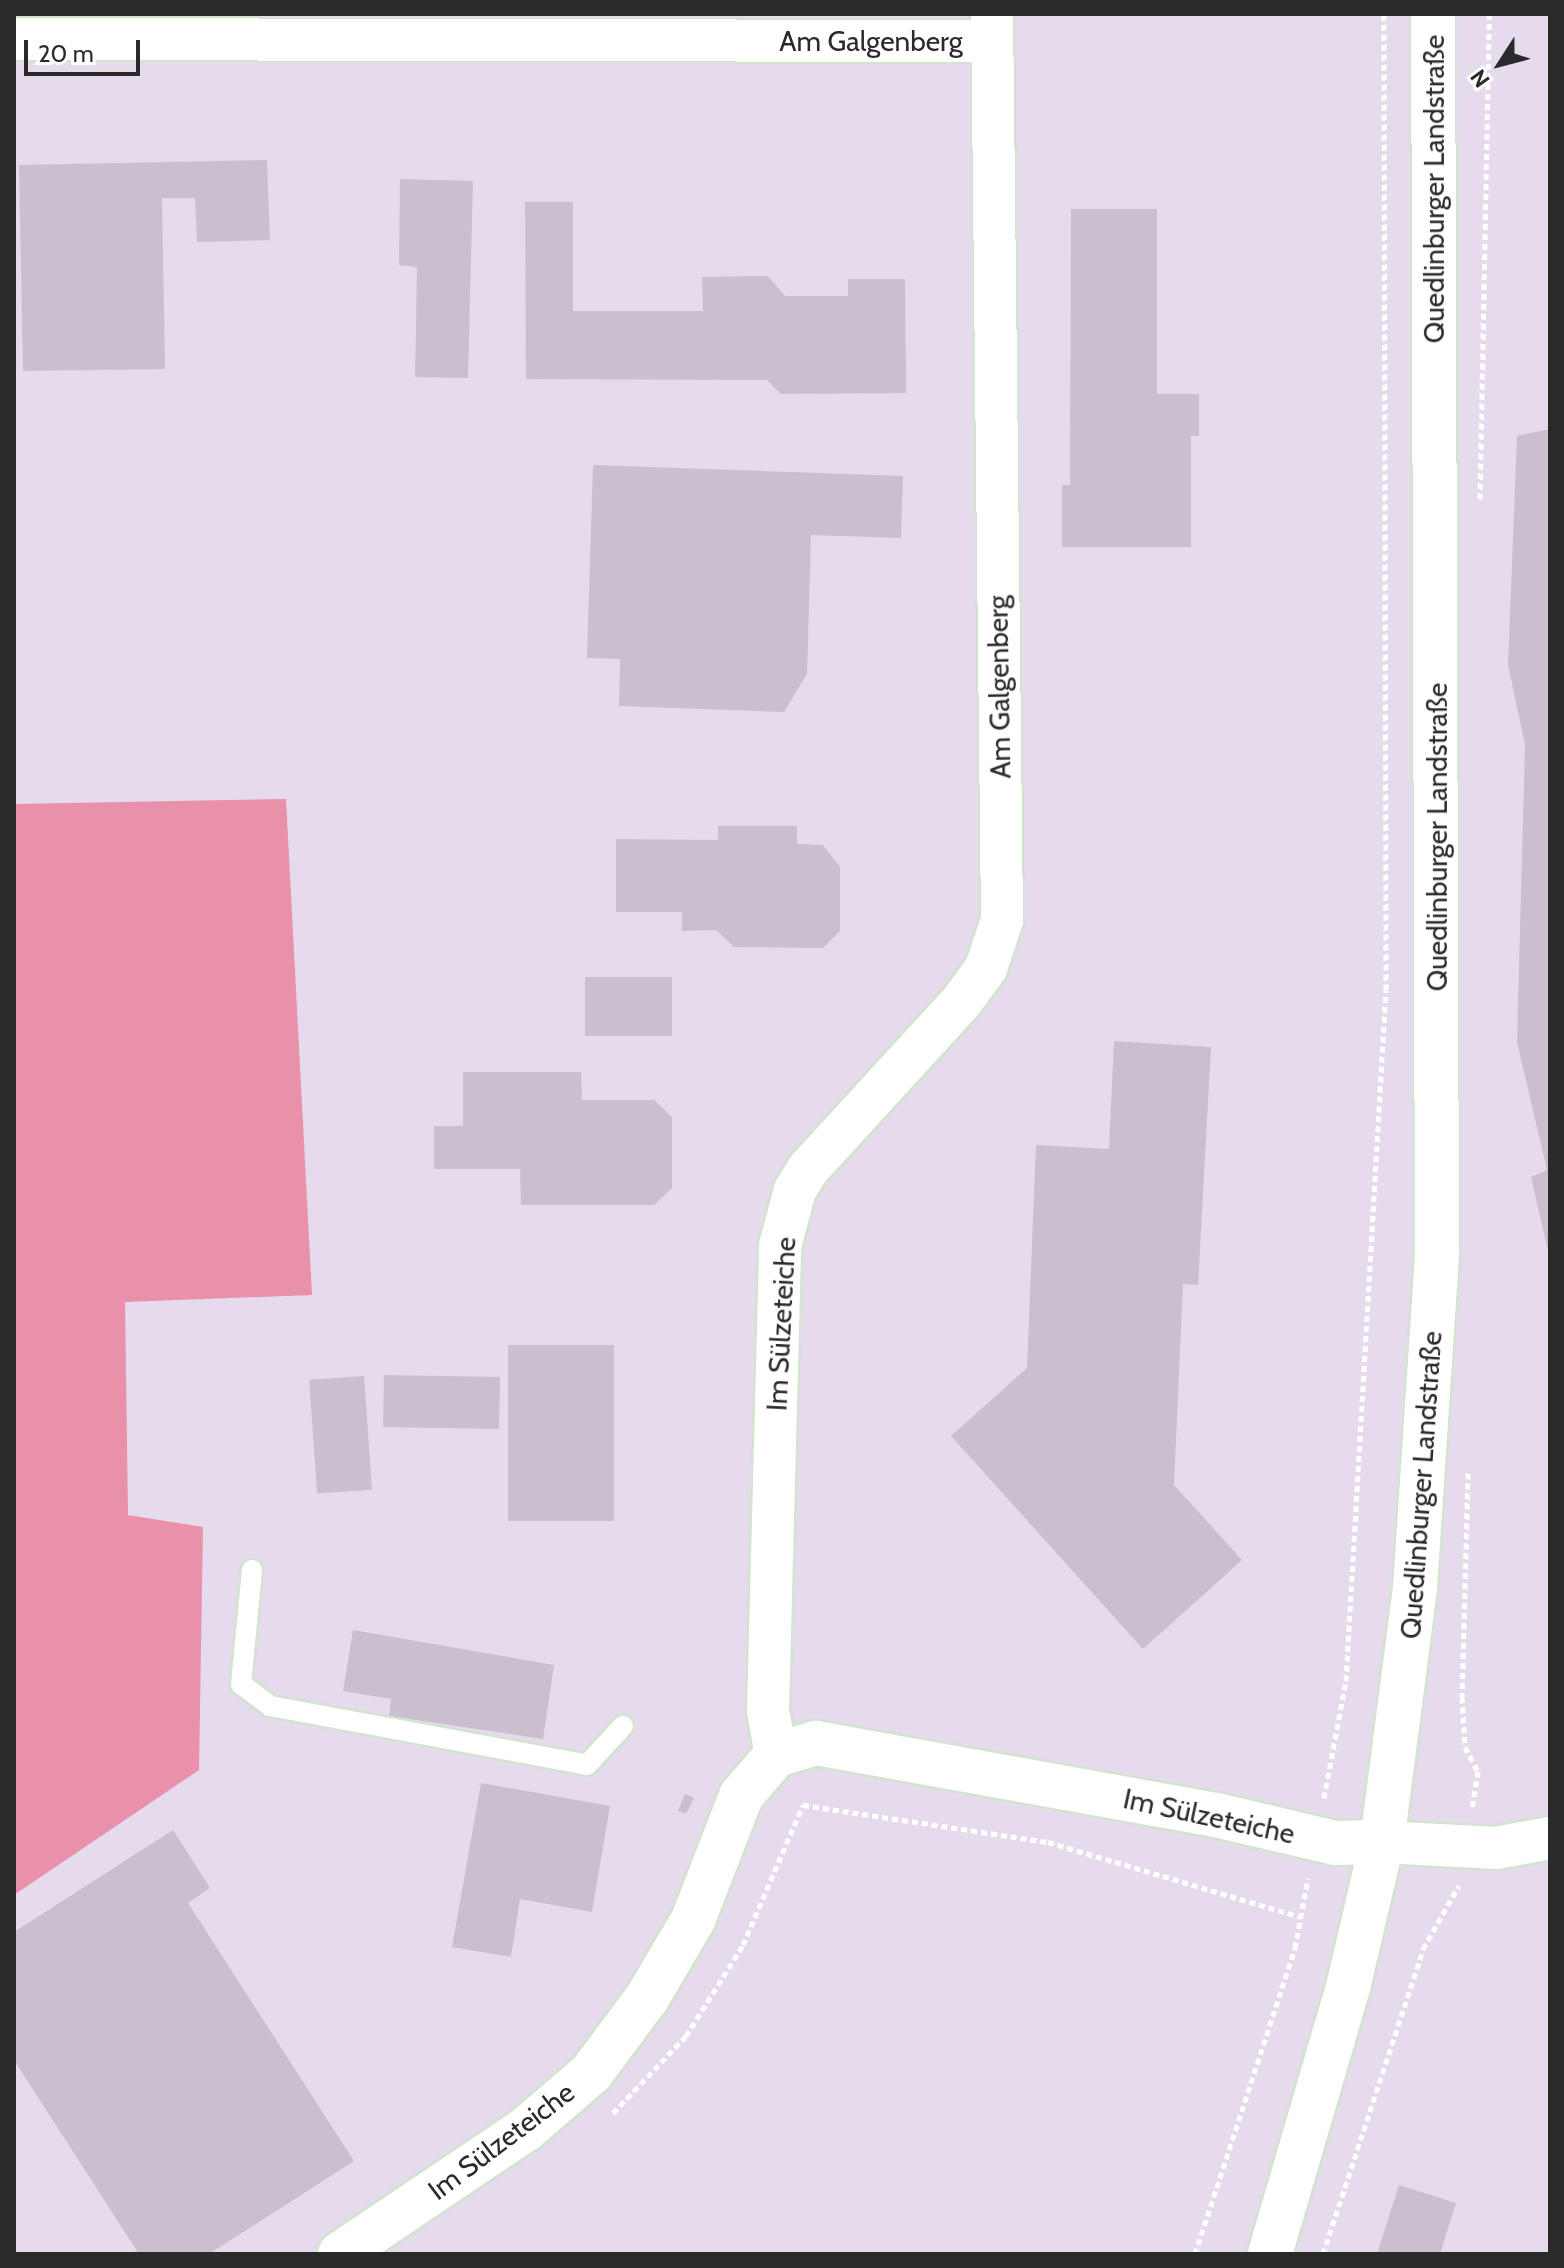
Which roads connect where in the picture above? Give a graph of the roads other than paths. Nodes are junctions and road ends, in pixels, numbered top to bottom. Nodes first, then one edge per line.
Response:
1 (1433, 14) edge
2 (992, 28) edge
3 (14, 39) edge
4 (1002, 920) joint
5 (252, 1570) dead end
6 (623, 1726) dead end
7 (776, 1755) junction
8 (1550, 1838) edge
9 (1382, 1842) junction
10 (340, 2254) edge
11 (1270, 2254) edge

1 - 9 main road, Quedlinburger Landstraße
2 - 3 street, Am Galgenberg
2 - 4 street, Am Galgenberg
4 - 7 street, Im Sülzeteiche
5 - 6 lane
7 - 9 main road, Im Sülzeteiche
7 - 10 main road, Im Sülzeteiche
8 - 9 street, Im Sülzeteiche
9 - 11 main road

